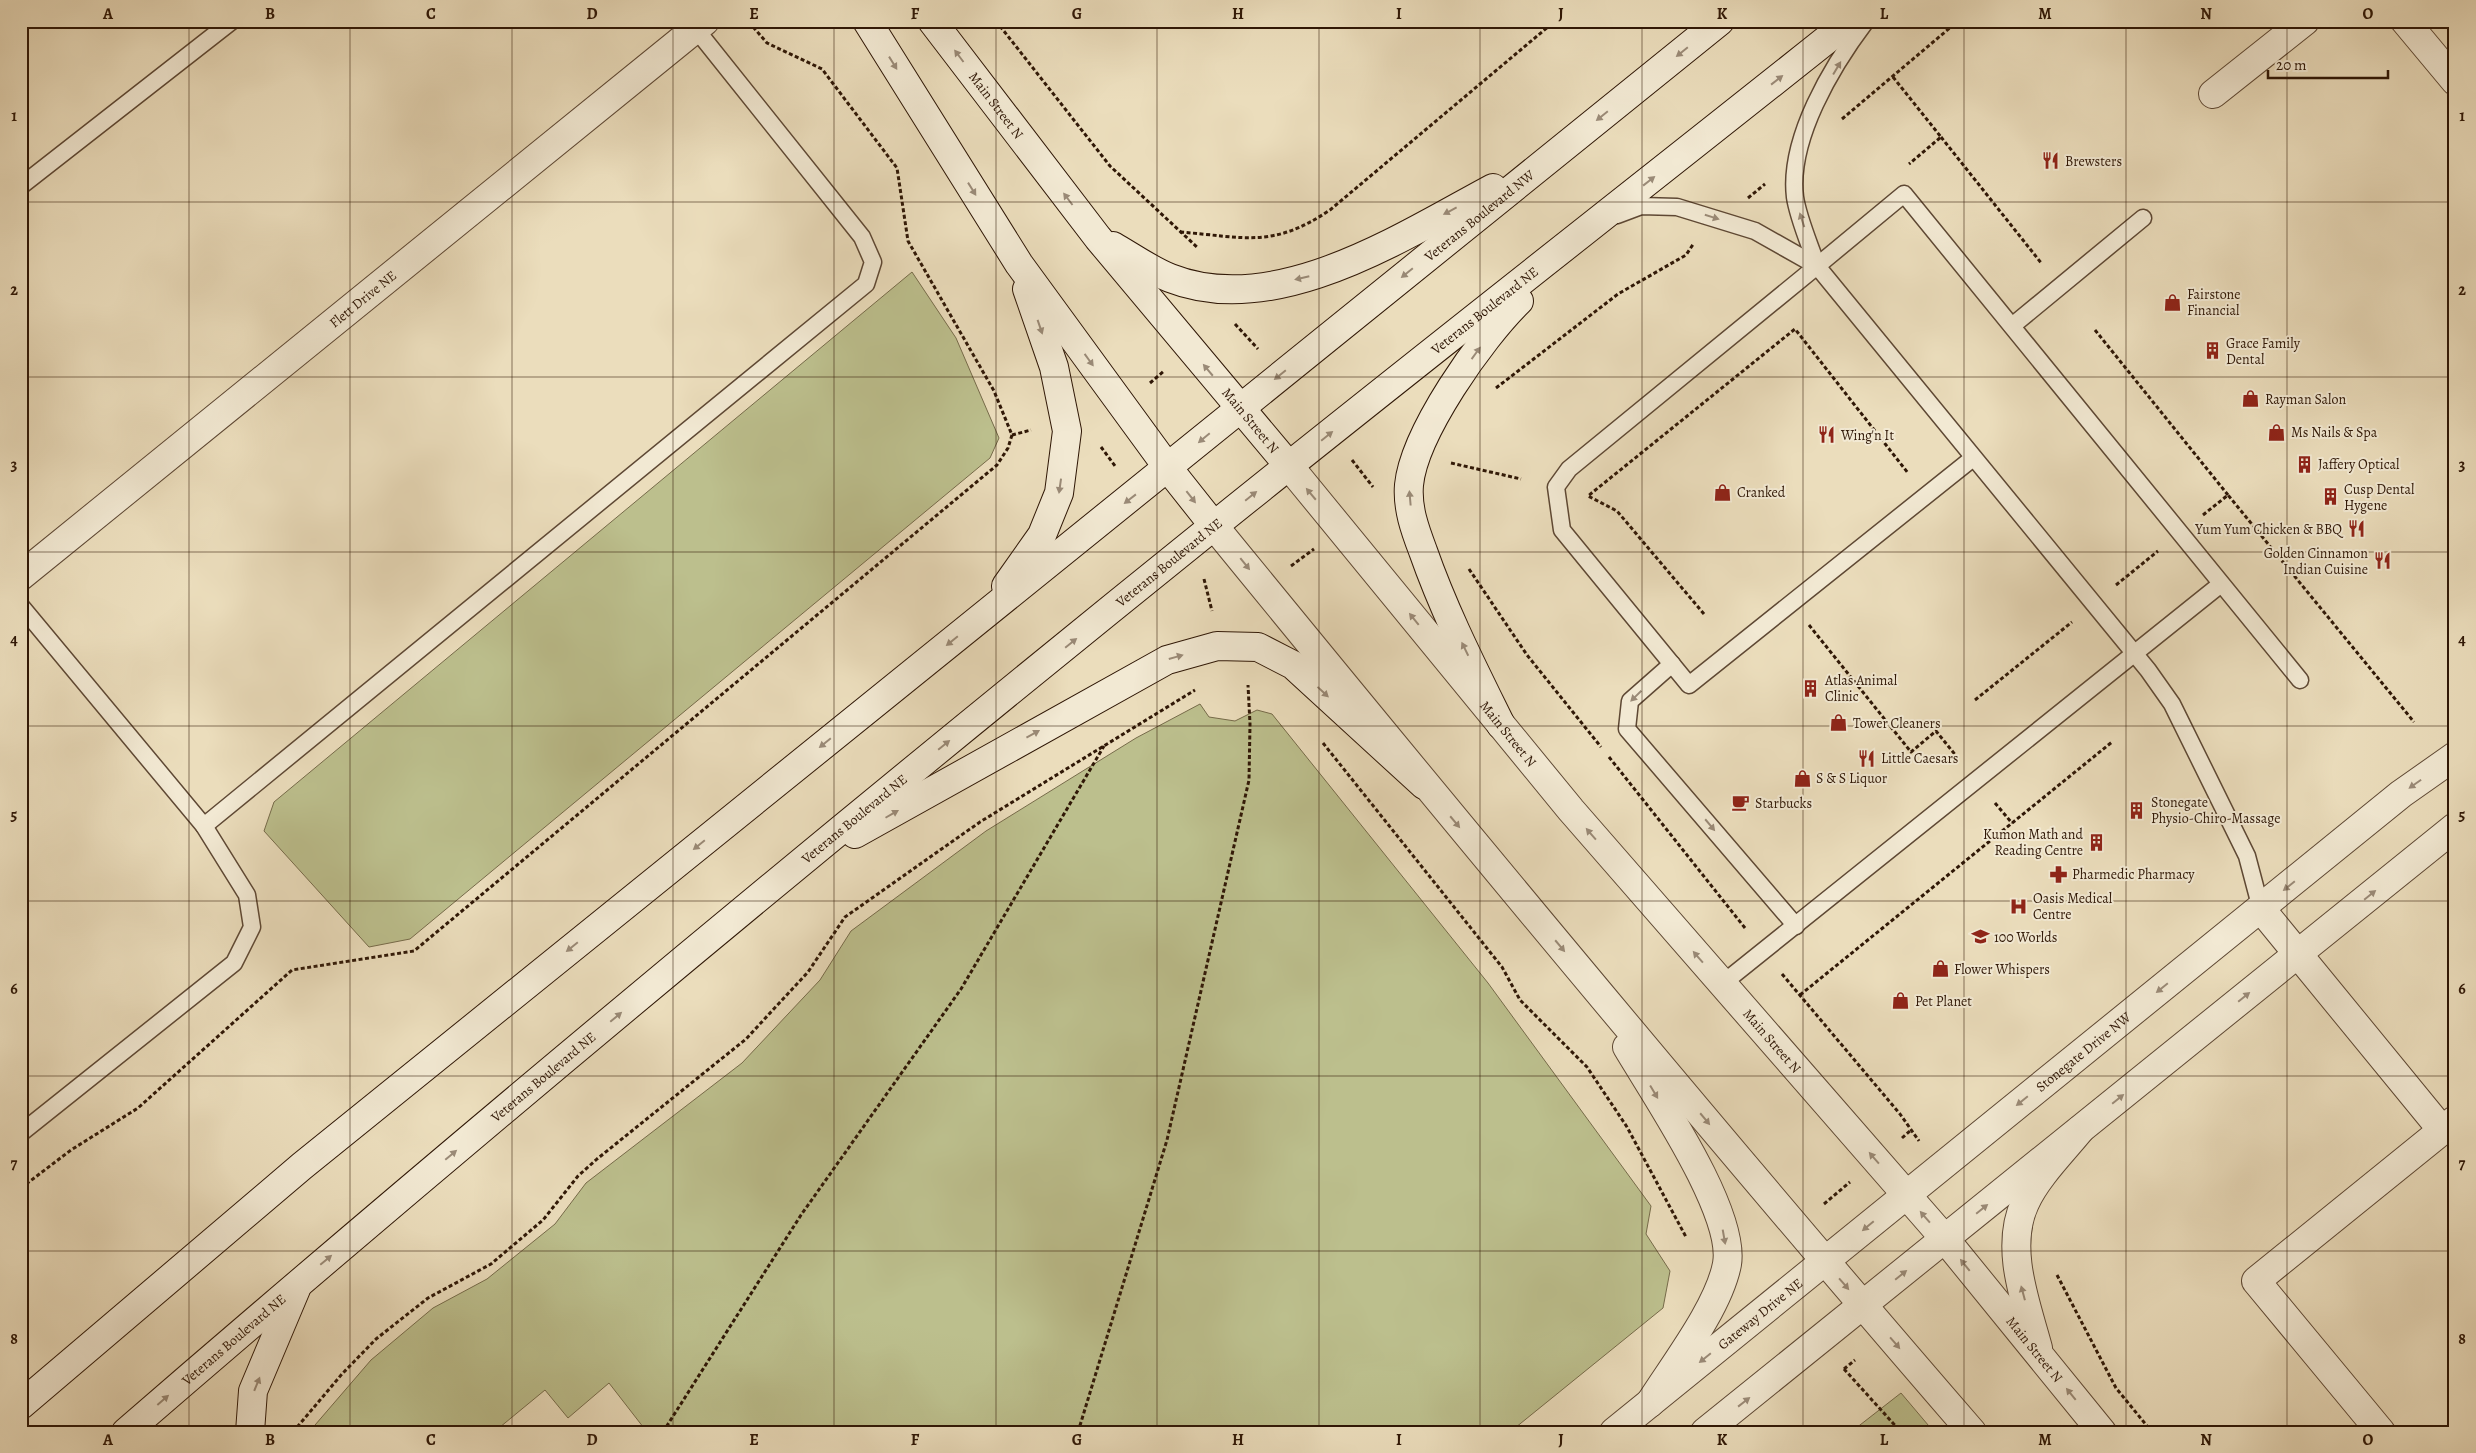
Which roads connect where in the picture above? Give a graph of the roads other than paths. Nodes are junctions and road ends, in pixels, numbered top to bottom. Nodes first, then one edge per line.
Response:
1 (232, 21) edge
2 (867, 21) edge
3 (932, 21) edge
4 (1720, 21) edge
5 (1850, 21) edge
6 (1866, 21) edge
7 (2305, 21) edge
8 (2405, 21) edge
9 (696, 24) edge
10 (2455, 81) edge
11 (2214, 94) dead end
12 (1554, 155) junction
13 (21, 186) edge
14 (2143, 218) dead end
15 (1598, 222) junction
16 (1098, 238) junction
17 (1019, 264) junction
18 (1817, 266) junction
19 (2012, 326) junction
20 (1240, 408) junction
21 (1973, 458) junction
22 (1289, 466) junction
23 (1168, 468) junction
24 (1214, 526) junction
25 (21, 576) edge
26 (2221, 584) junction
27 (21, 606) edge
28 (990, 610) junction
29 (2134, 654) junction
30 (1672, 664) junction
31 (2300, 680) dead end
32 (1501, 725) junction
33 (2455, 756) edge
34 (1424, 784) junction
35 (204, 826) junction
36 (2455, 827) edge
37 (789, 872) junction
38 (2261, 909) junction
39 (1796, 926) junction
40 (2297, 954) junction
41 (1584, 975) junction
42 (1722, 984) junction
43 (2448, 1125) edge
44 (2080, 1130) junction
45 (21, 1133) edge
46 (1906, 1195) junction
47 (1944, 1239) junction
48 (1825, 1262) junction
49 (298, 1283) junction
50 (1863, 1306) junction
51 (2040, 1357) junction
52 (1650, 1403) junction
53 (21, 1406) edge
54 (126, 1432) edge
55 (250, 1432) edge
56 (1614, 1432) edge
57 (1706, 1432) edge
58 (1972, 1432) edge
59 (2102, 1432) edge
60 (2380, 1432) edge

1 - 13 lane
2 -> 17 main road
16 -> 3 main road, Main Street N
4 -> 12 main road, Veterans Boulevard NW
15 -> 5 main road
18 -> 6 lane
7 - 11 main road
8 - 10 main road
9 - 25 main road, Flett Drive NE
9 - 35 lane
12 -> 16 main road
12 -> 20 main road, Veterans Boulevard NW
14 - 19 lane
15 -> 18 lane
22 -> 15 main road, Veterans Boulevard NE
32 -> 15 main road
20 -> 16 main road, Main Street N
17 -> 23 main road
17 -> 28 main road
18 - 19 lane
18 - 21 lane
18 - 30 lane
19 - 26 lane
20 - 22 main road, Main Street N
20 -> 23 main road, Veterans Boulevard NW
21 - 29 lane
21 - 30 lane
24 -> 22 main road, Veterans Boulevard NE
32 -> 22 main road, Main Street N
23 -> 24 main road
23 -> 28 main road
24 -> 34 main road
37 -> 24 main road, Veterans Boulevard NE
26 - 29 lane
26 - 31 lane
27 - 35 lane
28 -> 53 main road
29 - 38 lane
29 - 39 lane
30 -> 39 lane
42 -> 32 main road, Main Street N
33 -> 38 main road, Stonegate Drive NW
37 -> 34 main road
34 -> 41 main road
35 - 45 lane
40 -> 36 main road
49 -> 37 main road, Veterans Boulevard NE
38 - 40 main road
38 -> 46 main road, Stonegate Drive NW
39 - 42 lane
40 - 43 main road
44 -> 40 main road
41 -> 48 main road
41 -> 52 main road
46 -> 42 main road, Main Street N
43 - 60 main road
47 -> 44 main road
51 -> 44 main road
47 -> 46 main road, Main Street N
46 -> 48 main road, Gateway Drive NE
50 -> 47 main road
51 -> 47 main road, Main Street N
48 -> 50 main road
48 -> 52 main road, Gateway Drive NE
54 -> 49 main road, Veterans Boulevard NE
55 -> 49 main road
57 -> 50 main road
50 -> 58 main road
59 -> 51 main road, Main Street N
52 - 56 main road, Gateway Drive NE

